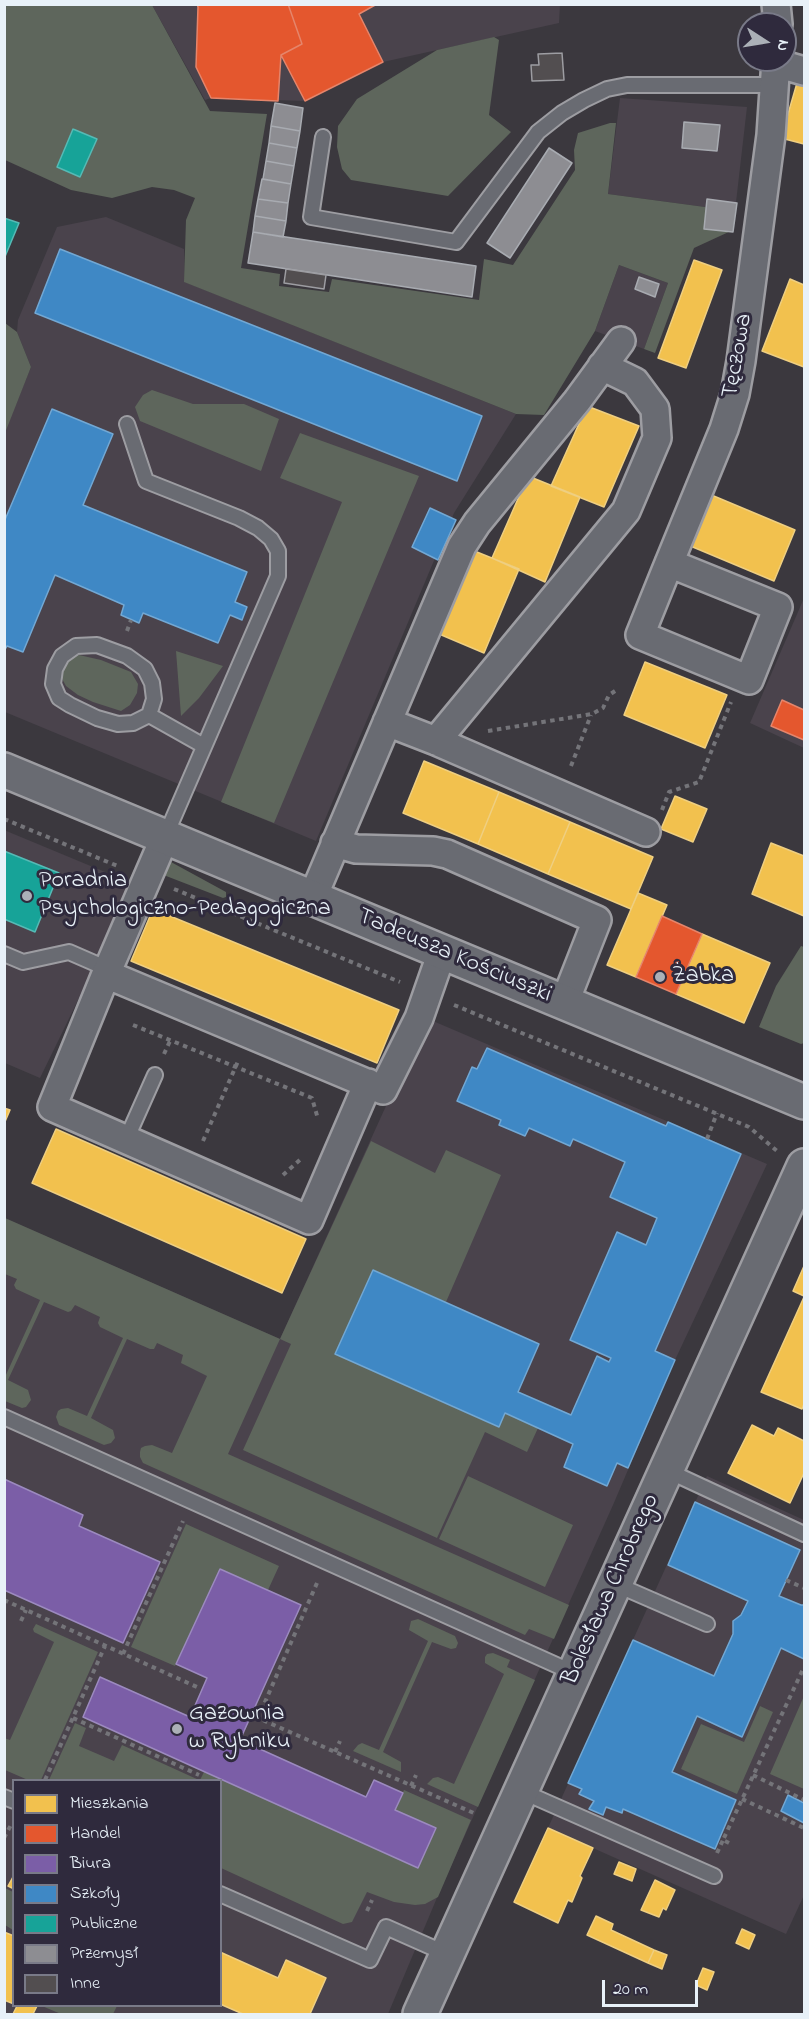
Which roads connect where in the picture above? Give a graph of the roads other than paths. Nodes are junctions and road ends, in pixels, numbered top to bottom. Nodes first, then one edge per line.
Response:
1 (756, 72) edge
2 (776, 72) edge
3 (322, 137) dead end
4 (621, 341) dead end
5 (602, 366) junction
6 (127, 424) dead end
7 (669, 562) junction
8 (149, 715) junction
9 (387, 722) junction
10 (445, 744) junction
11 (204, 746) junction
12 (4, 770) edge
13 (646, 832) road end
14 (165, 837) junction
15 (335, 843) junction
16 (312, 899) junction
17 (442, 952) junction
18 (4, 954) edge
19 (107, 971) junction
20 (564, 1004) junction
21 (155, 1075) dead end
22 (368, 1083) junction
23 (804, 1102) edge
24 (126, 1140) junction
25 (804, 1166) edge
26 (4, 1417) edge
27 (666, 1470) junction
28 (804, 1534) edge
29 (615, 1584) junction
30 (706, 1624) dead end
31 (574, 1673) junction
32 (521, 1791) junction
33 (714, 1876) dead end
34 (222, 1895) edge
35 (447, 1954) junction
36 (420, 2014) edge

1 - 3 lane
2 - 7 street, Tęczowa
4 - 5 street
5 - 9 street
5 - 10 street
6 - 11 lane
7 - 7 street, Tęczowa
8 - 8 lane
8 - 11 lane
9 - 10 street
9 - 15 street
10 - 13 street
11 - 14 lane
12 - 14 street, Tadeusza Kościuszki
14 - 16 street, Tadeusza Kościuszki
14 - 19 street
15 - 16 street
15 - 20 street
16 - 17 street, Tadeusza Kościuszki
17 - 20 street, Tadeusza Kościuszki
17 - 22 street
18 - 19 lane
19 - 22 street
19 - 24 street
20 - 23 street, Tadeusza Kościuszki
21 - 24 lane
22 - 24 street
25 - 27 street, Bolesława Chrobrego
26 - 31 lane
27 - 28 lane
27 - 29 street, Bolesława Chrobrego
29 - 30 lane
29 - 31 street, Bolesława Chrobrego
31 - 32 street, Bolesława Chrobrego
32 - 33 lane
32 - 35 street, Bolesława Chrobrego
34 - 35 lane
35 - 36 street, Bolesława Chrobrego

